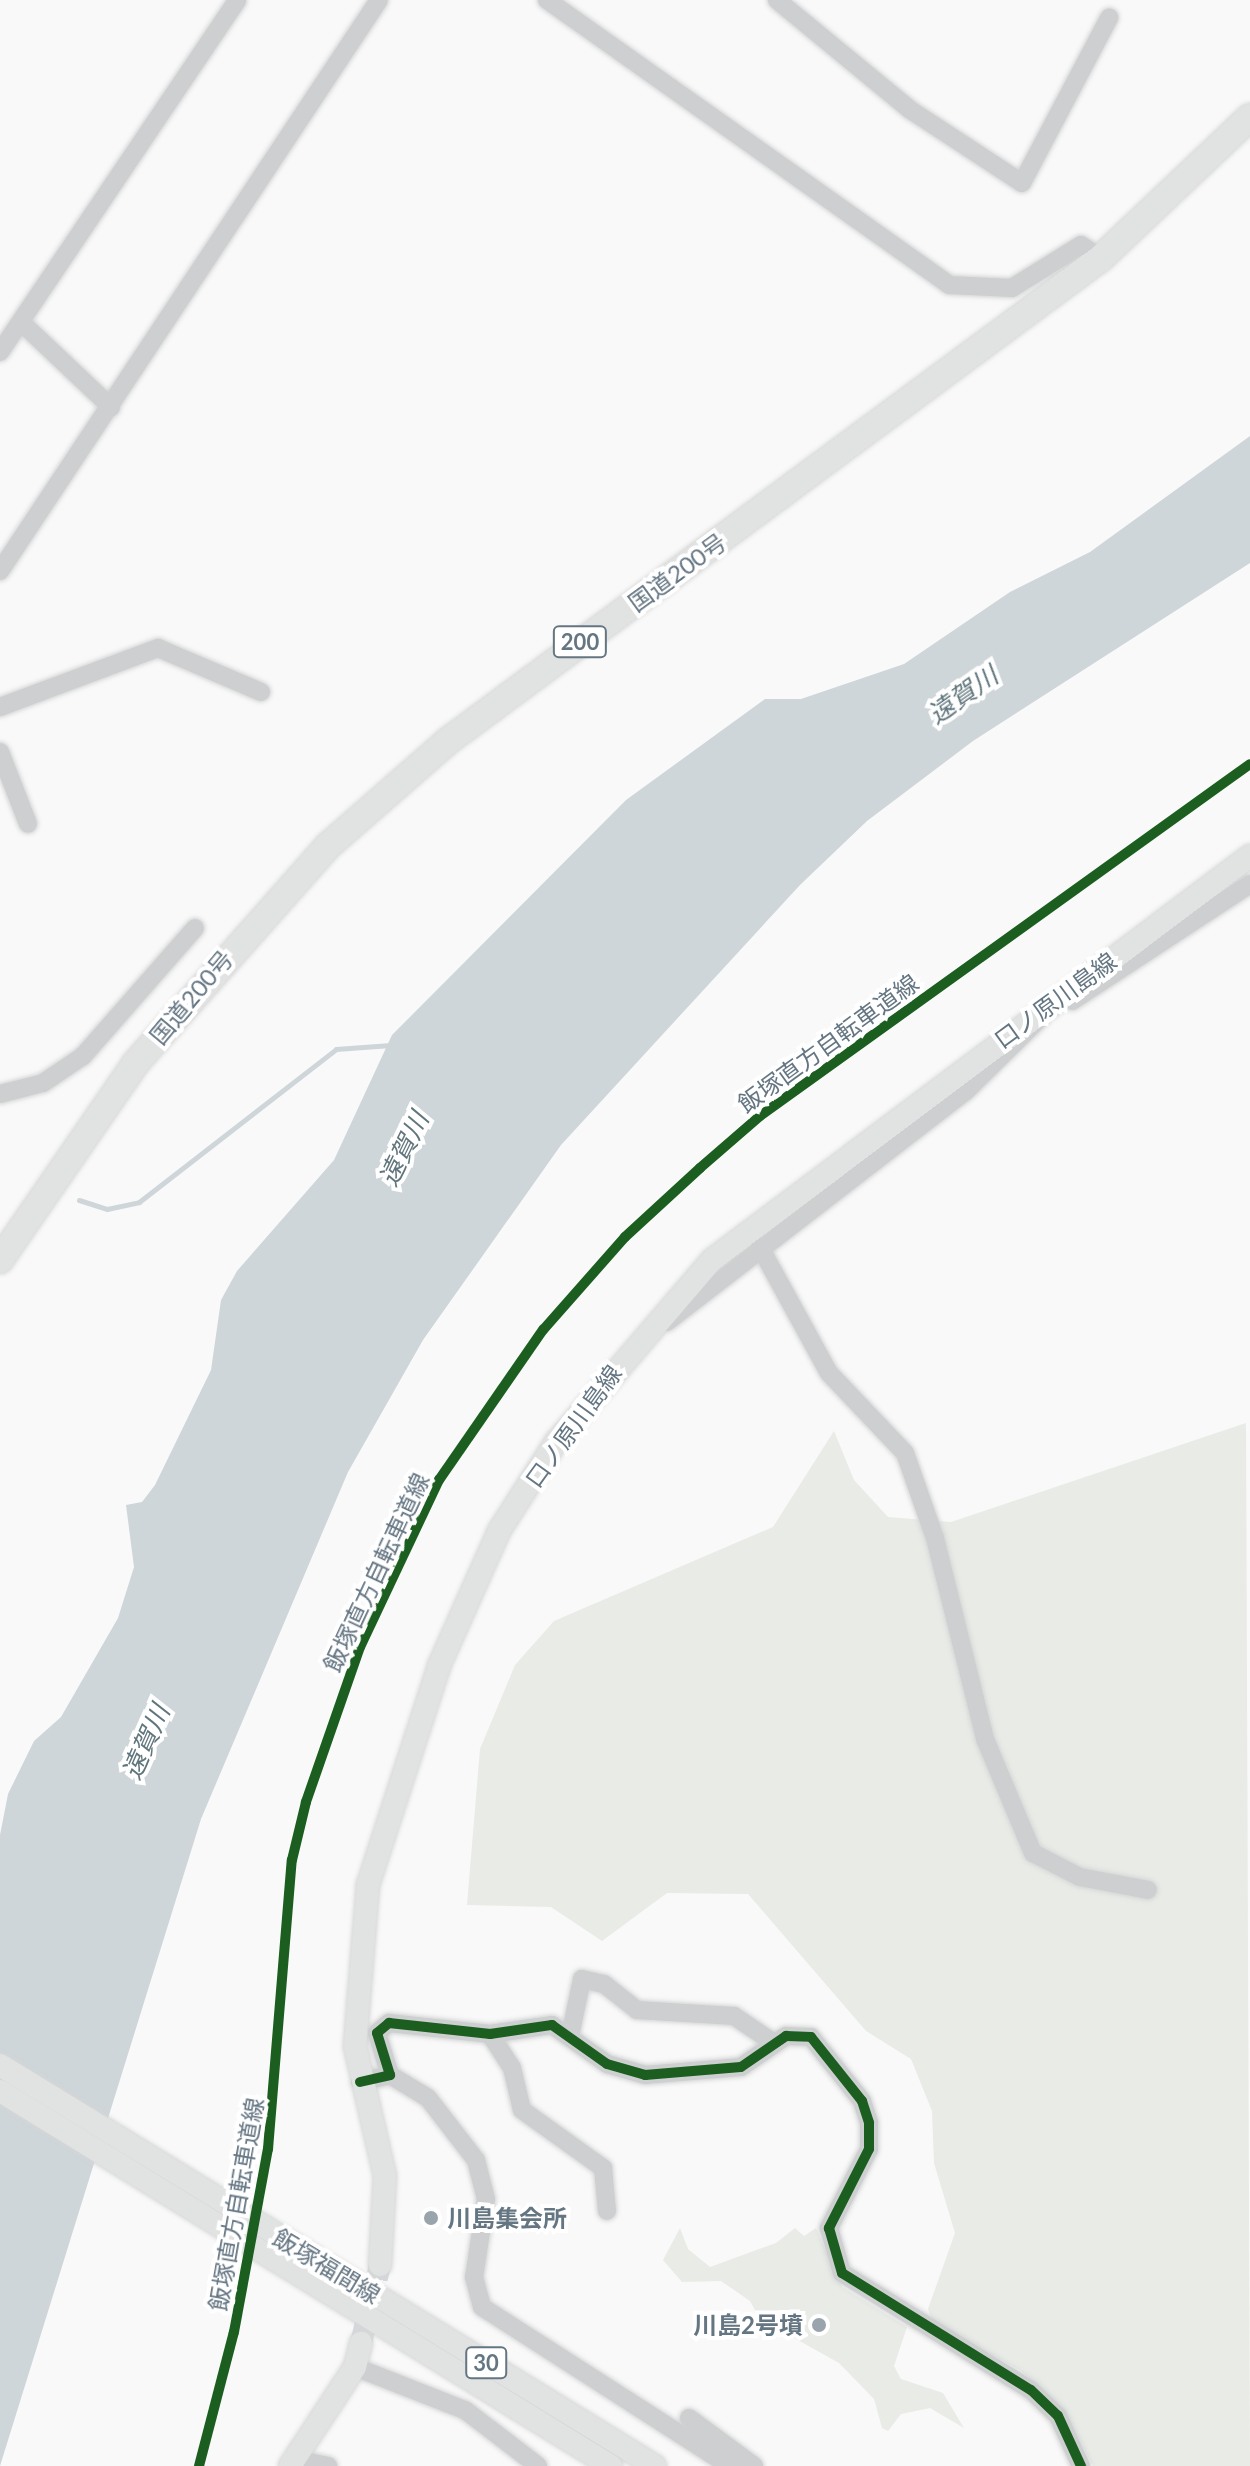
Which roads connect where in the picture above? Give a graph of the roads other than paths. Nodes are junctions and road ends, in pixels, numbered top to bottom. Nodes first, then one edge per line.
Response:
1 (237, 0) edge
2 (379, 0) edge
3 (547, 0) edge
4 (777, 0) edge
5 (1109, 18) dead end
6 (1250, 117) edge
7 (1101, 258) junction
8 (21, 322) junction
9 (0, 352) edge
10 (111, 407) junction
11 (0, 571) edge
12 (261, 692) dead end
13 (0, 707) edge
14 (0, 752) edge
15 (28, 824) dead end
16 (1250, 856) edge
17 (1250, 884) edge
18 (195, 928) dead end
19 (1044, 1008) junction
20 (0, 1094) edge
21 (760, 1247) junction
22 (0, 1260) edge
23 (635, 1343) junction
24 (1148, 1890) dead end
25 (490, 2034) junction
26 (570, 2036) junction
27 (774, 2043) junction
28 (0, 2065) edge
29 (390, 2075) junction
30 (360, 2082) junction
31 (0, 2091) edge
32 (607, 2211) dead end
33 (380, 2265) tunnel mouth
34 (316, 2272) junction
35 (361, 2343) tunnel mouth
36 (355, 2367) junction
37 (689, 2418) dead end
38 (292, 2462) edge
39 (328, 2466) edge
40 (538, 2466) edge
41 (611, 2466) edge
42 (655, 2466) edge
43 (730, 2466) edge
44 (754, 2466) edge
45 (1081, 2466) edge

1 - 8 street
2 - 10 street
3 - 7 street
4 - 5 street
6 - 7 highway, 国道200号 / 200
7 - 22 highway, 国道200号 / 200
8 - 9 street
8 - 10 street
10 - 11 street
12 - 13 street
14 - 15 street
16 - 19 main road, 口ノ原川島線
17 - 19 street
18 - 20 street
19 - 21 street
19 - 23 main road, 口ノ原川島線
21 - 23 street
21 - 24 street
23 - 30 main road, 口ノ原川島線
25 - 26 street
25 - 29 street
25 - 32 street
26 - 27 street
26 - 27 street
27 - 45 street
28 - 34 main road, 飯塚福間線 / 30
29 - 30 street
29 - 43 street
30 - 33 main road, 口ノ原川島線
31 - 34 main road, 飯塚福間線 / 30
34 - 41 main road, 飯塚福間線 / 30
34 - 42 main road, 飯塚福間線 / 30
35 - 36 main road
36 - 38 main road
36 - 40 street
37 - 44 street
38 - 39 street

